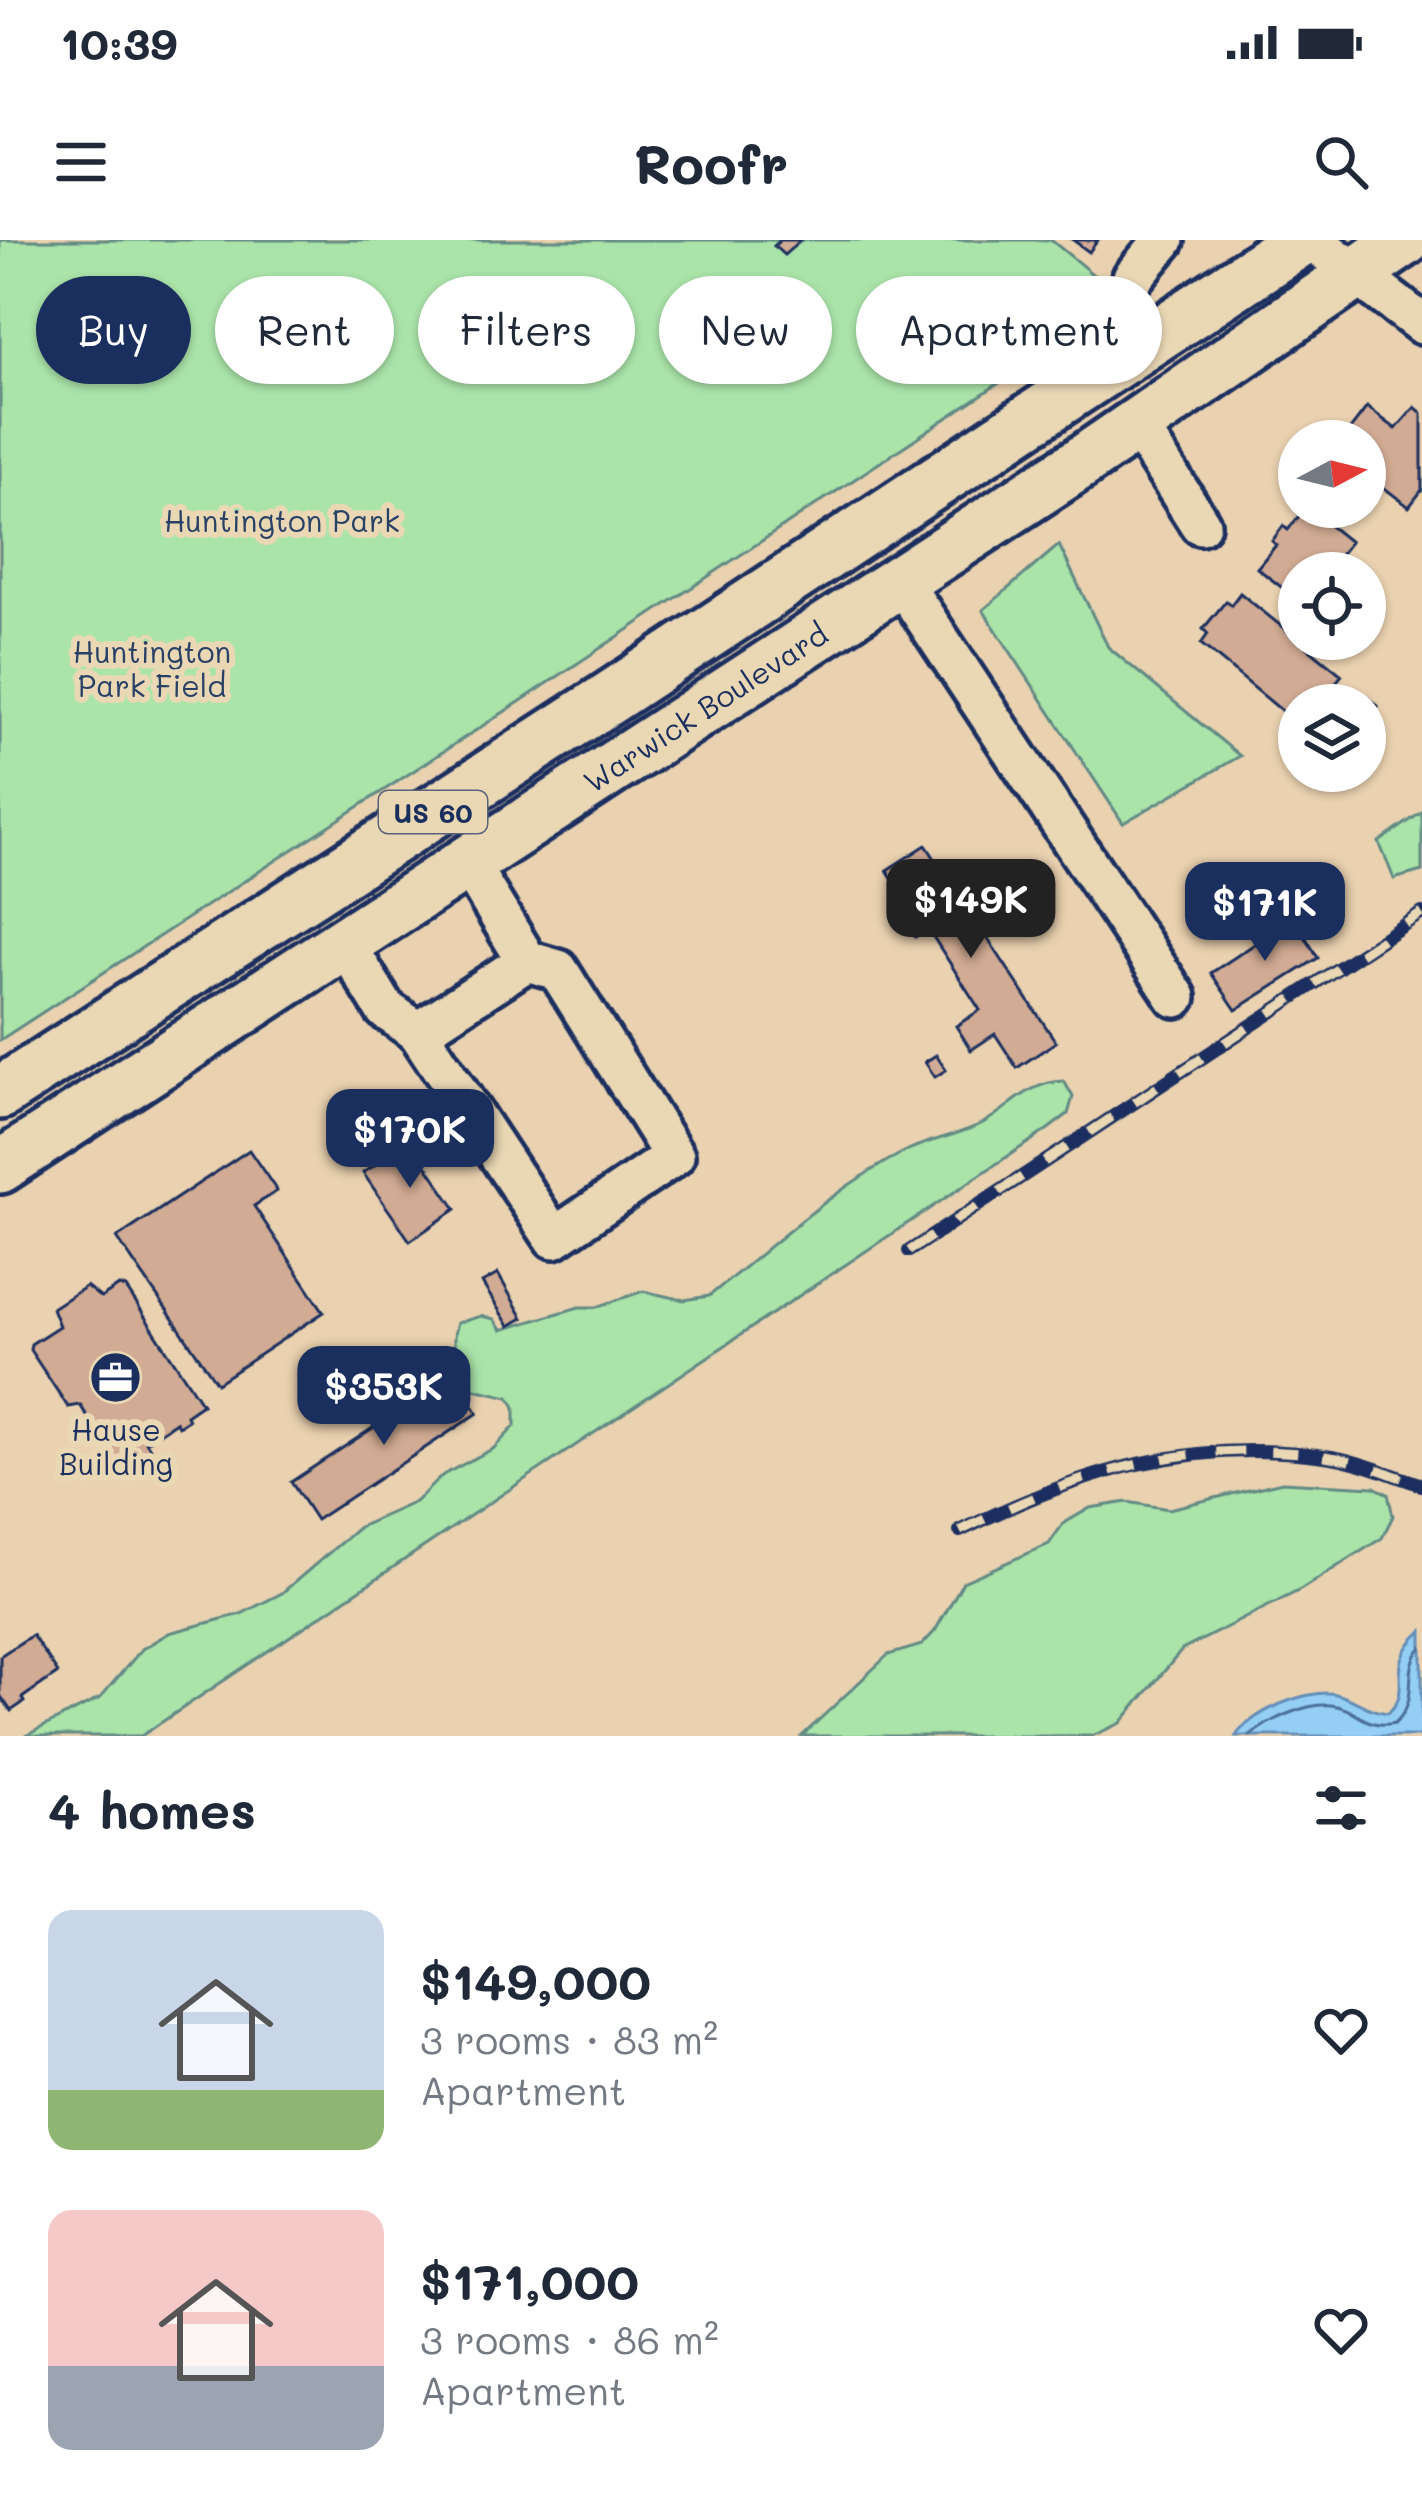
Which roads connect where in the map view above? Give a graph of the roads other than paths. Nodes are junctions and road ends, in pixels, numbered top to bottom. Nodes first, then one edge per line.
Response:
1 (1164, 240) edge
2 (1301, 240) edge
3 (1312, 240) edge
4 (1405, 240) edge
5 (1355, 274) junction
6 (1134, 276) edge
7 (1422, 324) edge
8 (1136, 424) junction
9 (1200, 524) dead end
10 (865, 530) junction
11 (900, 580) junction
12 (611, 697) junction
13 (643, 748) junction
14 (467, 862) junction
15 (344, 942) junction
16 (527, 961) junction
17 (1176, 997) dead end
18 (418, 1031) junction
19 (0, 1094) edge
20 (0, 1103) edge
21 (15, 1157) edge

1 - 6 street
2 - 10 main road, Warwick Boulevard / US 60
3 - 5 street
4 - 5 main road, Warwick Boulevard / US 60
5 - 7 street
5 - 8 main road, Warwick Boulevard / US 60
8 - 9 street
8 - 11 main road, Warwick Boulevard / US 60
10 - 11 main road
10 - 12 main road, Warwick Boulevard / US 60
11 - 13 main road, Warwick Boulevard / US 60
11 - 17 street
12 - 13 main road
12 - 19 main road, Warwick Boulevard / US 60
13 - 14 main road, Warwick Boulevard / US 60
14 - 15 main road, Warwick Boulevard / US 60
14 - 16 street
15 - 18 street
15 - 21 main road, Warwick Boulevard / US 60
16 - 18 street
16 - 18 street
20 - 21 main road

